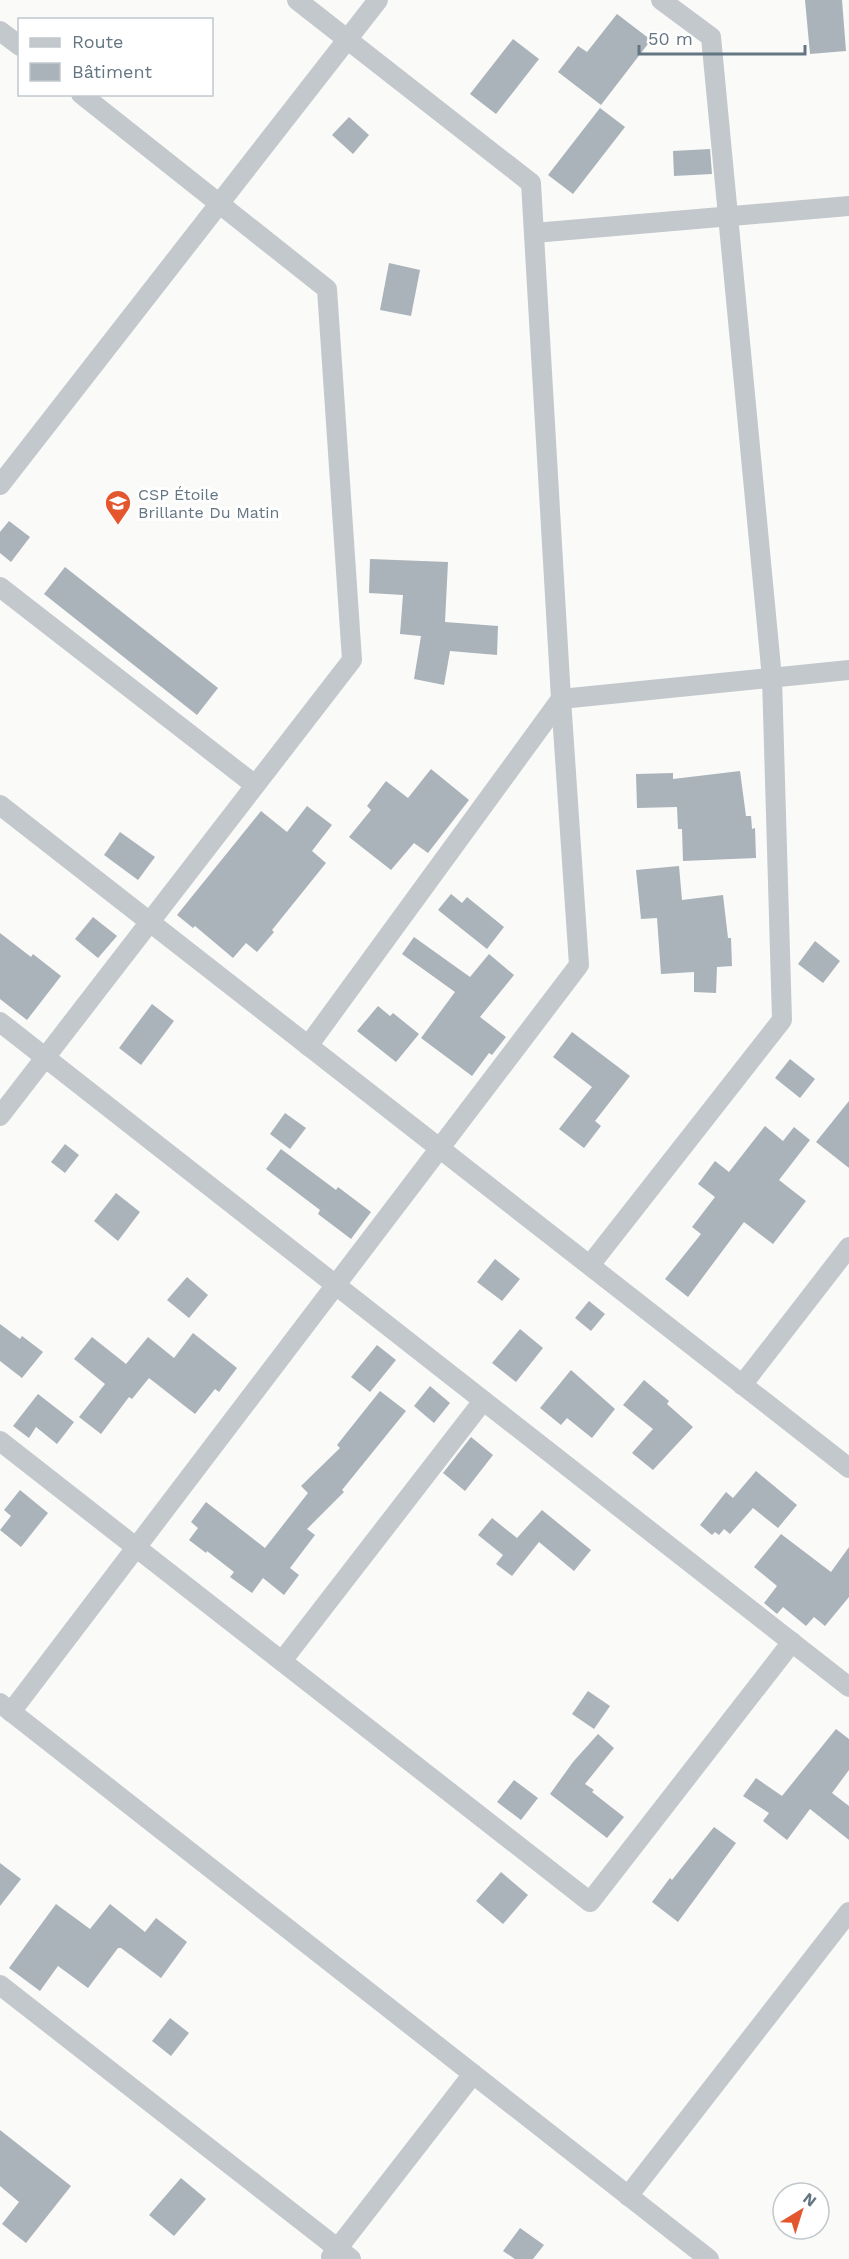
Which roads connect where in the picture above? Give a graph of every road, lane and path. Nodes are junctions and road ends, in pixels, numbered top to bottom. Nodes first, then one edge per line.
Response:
1 (297, 0) edge
2 (378, 0) edge
3 (661, 0) edge
4 (0, 31) edge
5 (348, 39) junction
6 (18, 44) edge
7 (84, 96) edge
8 (219, 204) junction
9 (849, 206) edge
10 (728, 216) junction
11 (534, 233) junction
12 (0, 485) edge
13 (0, 587) edge
14 (849, 670) edge
15 (772, 678) junction
16 (561, 699) junction
17 (255, 785) junction
18 (0, 805) edge
19 (150, 922) junction
20 (0, 1022) edge
21 (308, 1046) junction
22 (45, 1057) junction
23 (0, 1116) edge
24 (439, 1148) junction
25 (849, 1247) edge
26 (590, 1265) junction
27 (336, 1285) junction
28 (742, 1385) junction
29 (483, 1401) junction
30 (0, 1441) edge
31 (849, 1468) edge
32 (136, 1548) junction
33 (792, 1642) junction
34 (282, 1661) junction
35 (849, 1687) edge
36 (6, 1708) edge
37 (849, 1912) edge
38 (0, 1985) edge
39 (473, 2074) junction
40 (628, 2196) junction
41 (339, 2255) edge
42 (709, 2259) edge

1 - 5 street
2 - 5 street
3 - 10 street
4 - 6 street
5 - 8 street
5 - 11 street
7 - 8 street
8 - 12 street
8 - 17 street
9 - 10 street
10 - 11 street
10 - 15 street
11 - 16 street
13 - 17 street
14 - 15 street
15 - 16 street
15 - 26 street
16 - 21 street
16 - 24 street
17 - 19 street
18 - 19 street
19 - 21 street
19 - 22 street
20 - 22 street
21 - 24 street
22 - 23 street
22 - 27 street
24 - 26 street
24 - 27 street
25 - 28 street
26 - 28 street
27 - 29 street
27 - 32 street
28 - 31 street
29 - 33 street
29 - 34 street
30 - 32 street
32 - 34 street
32 - 36 street
33 - 34 street
33 - 35 street
36 - 39 street
37 - 40 street
38 - 41 street
39 - 40 street
39 - 41 street
40 - 42 street

